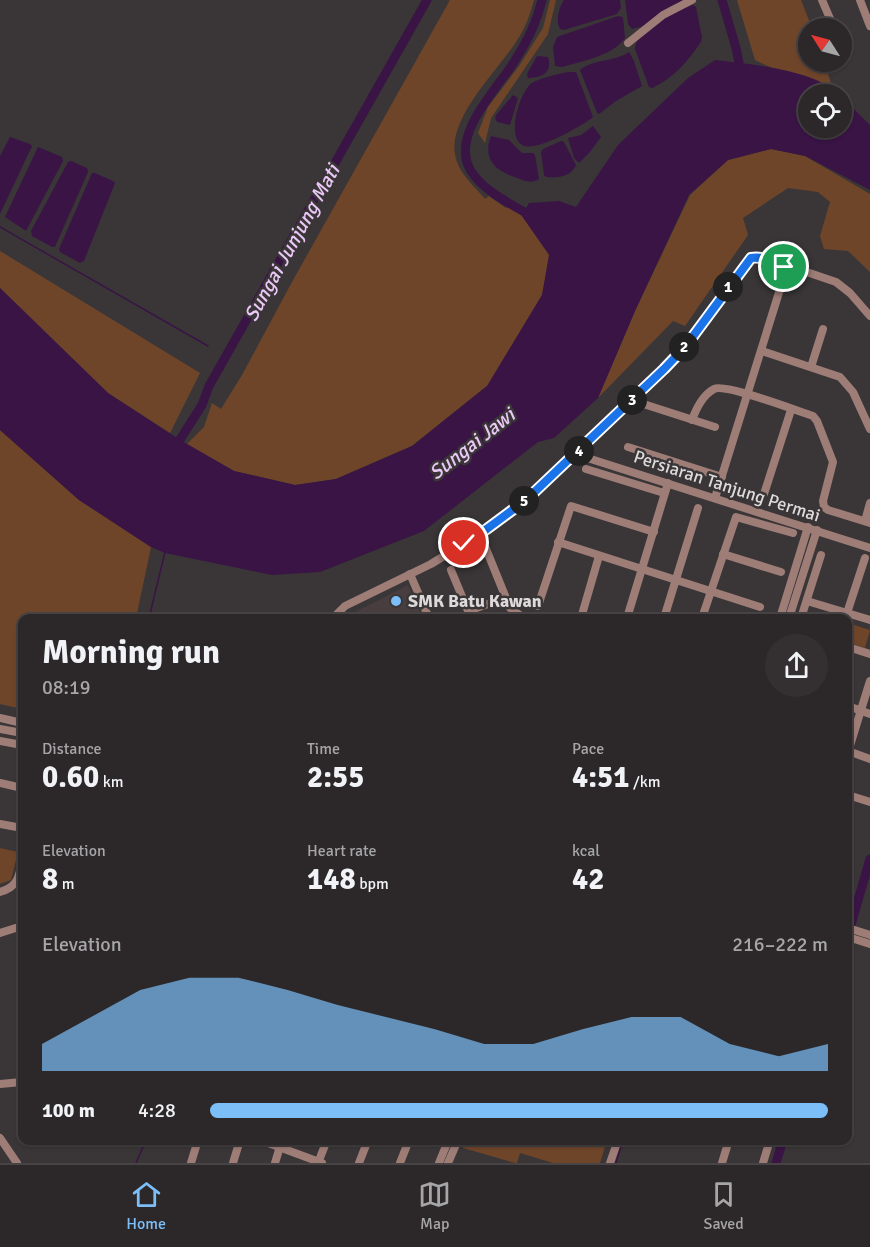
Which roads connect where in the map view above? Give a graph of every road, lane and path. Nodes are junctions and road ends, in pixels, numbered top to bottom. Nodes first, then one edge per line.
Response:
1 (692, 0) edge
2 (822, 0) edge
3 (860, 0) edge
4 (830, 18) edge
5 (870, 26) edge
6 (628, 43) dead end
7 (787, 267) junction
8 (870, 316) edge
9 (823, 329) dead end
10 (762, 351) junction
11 (811, 367) junction
12 (749, 395) junction
13 (631, 400) junction
14 (791, 410) junction
15 (692, 420) junction
16 (715, 427) dead end
17 (870, 429) edge
18 (628, 447) dead end
19 (575, 454) junction
20 (586, 469) dead end
21 (722, 477) junction
22 (668, 483) junction
23 (664, 493) junction
24 (765, 494) dead end
25 (715, 498) junction
26 (870, 503) edge
27 (698, 508) dead end
28 (867, 522) edge
29 (813, 529) junction
30 (654, 532) junction
31 (793, 533) dead end
32 (480, 534) junction
33 (558, 542) junction
34 (870, 548) edge
35 (723, 554) junction
36 (821, 555) dead end
37 (599, 556) junction
38 (865, 558) dead end
39 (451, 570) dead end
40 (643, 570) junction
41 (781, 572) dead end
42 (410, 574) junction
43 (675, 580) junction
44 (711, 592) junction
45 (505, 598) junction
46 (807, 601) junction
47 (538, 606) dead end
48 (759, 607) dead end
49 (847, 613) junction
50 (337, 614) edge
51 (427, 614) edge
52 (470, 614) edge
53 (518, 614) edge
54 (582, 614) edge
55 (628, 614) edge
56 (665, 614) edge
57 (703, 614) edge
58 (781, 614) edge
59 (790, 614) edge
60 (802, 614) edge
61 (850, 614) edge
62 (852, 615) edge
63 (870, 620) edge
64 (852, 648) edge
65 (870, 654) edge
66 (870, 681) edge
67 (852, 708) edge
68 (861, 711) junction
69 (870, 714) edge
70 (0, 718) edge
71 (18, 722) edge
72 (0, 729) edge
73 (18, 732) edge
74 (852, 739) edge
75 (0, 741) edge
76 (18, 744) edge
77 (852, 752) edge
78 (870, 759) edge
79 (0, 783) edge
80 (18, 787) edge
81 (852, 796) edge
82 (870, 802) edge
83 (0, 824) edge
84 (18, 827) edge
85 (18, 881) edge
86 (0, 892) edge
87 (18, 927) edge
88 (0, 933) edge
89 (864, 936) edge
90 (870, 944) edge
91 (18, 1082) edge
92 (0, 1084) edge
93 (0, 1138) edge
94 (196, 1145) edge
95 (238, 1145) edge
96 (280, 1145) edge
97 (285, 1145) edge
98 (325, 1145) edge
99 (366, 1145) edge
100 (407, 1145) edge
101 (446, 1145) edge
102 (456, 1145) edge
103 (616, 1145) edge
104 (727, 1145) edge
105 (768, 1145) edge
106 (320, 1162) edge
107 (17, 1163) edge
108 (191, 1163) edge
109 (233, 1163) edge
110 (274, 1163) edge
111 (359, 1163) edge
112 (400, 1163) edge
113 (439, 1163) edge
114 (448, 1163) edge
115 (610, 1163) edge
116 (722, 1163) edge
117 (763, 1163) edge

1 - 6 street
2 - 4 street
3 - 5 street
7 - 8 street
7 - 10 street
7 - 13 street
9 - 11 street
10 - 11 street
10 - 12 street
11 - 17 street
12 - 14 street
12 - 15 street
12 - 21 street
13 - 15 street
13 - 19 street
14 - 24 street
14 - 28 street
15 - 16 street
18 - 21 street
19 - 22 street, Persiaran Tanjung Permai
19 - 32 street
20 - 23 street
21 - 25 street
22 - 23 street
22 - 25 street, Persiaran Tanjung Permai
23 - 30 street
25 - 29 street, Persiaran Tanjung Permai
26 - 28 street
27 - 43 street
29 - 34 street, Persiaran Tanjung Permai
29 - 58 street
29 - 59 street
30 - 33 street
30 - 40 street
31 - 35 street
32 - 42 street
32 - 45 street
33 - 37 street
33 - 47 street
35 - 41 street
35 - 44 street
36 - 46 street
37 - 40 street
37 - 54 street
38 - 49 street
39 - 52 street
40 - 43 street
40 - 55 street
42 - 50 street
42 - 51 street
43 - 44 street
43 - 56 street
44 - 48 street
44 - 57 street
45 - 52 street
45 - 53 street
46 - 49 street
46 - 60 street
49 - 61 street
62 - 63 street
64 - 65 street
66 - 68 street
67 - 68 street
68 - 69 street
68 - 74 street
70 - 71 street
72 - 73 street
75 - 76 street
77 - 78 street
79 - 80 street
81 - 82 street
83 - 84 street
85 - 86 street
87 - 88 street
89 - 90 street
91 - 92 street
93 - 107 street
94 - 108 street
95 - 109 street
96 - 110 street
97 - 106 street
98 - 106 street
99 - 111 street
100 - 112 street
101 - 113 street
102 - 114 street
103 - 115 street
104 - 116 street
105 - 117 street

